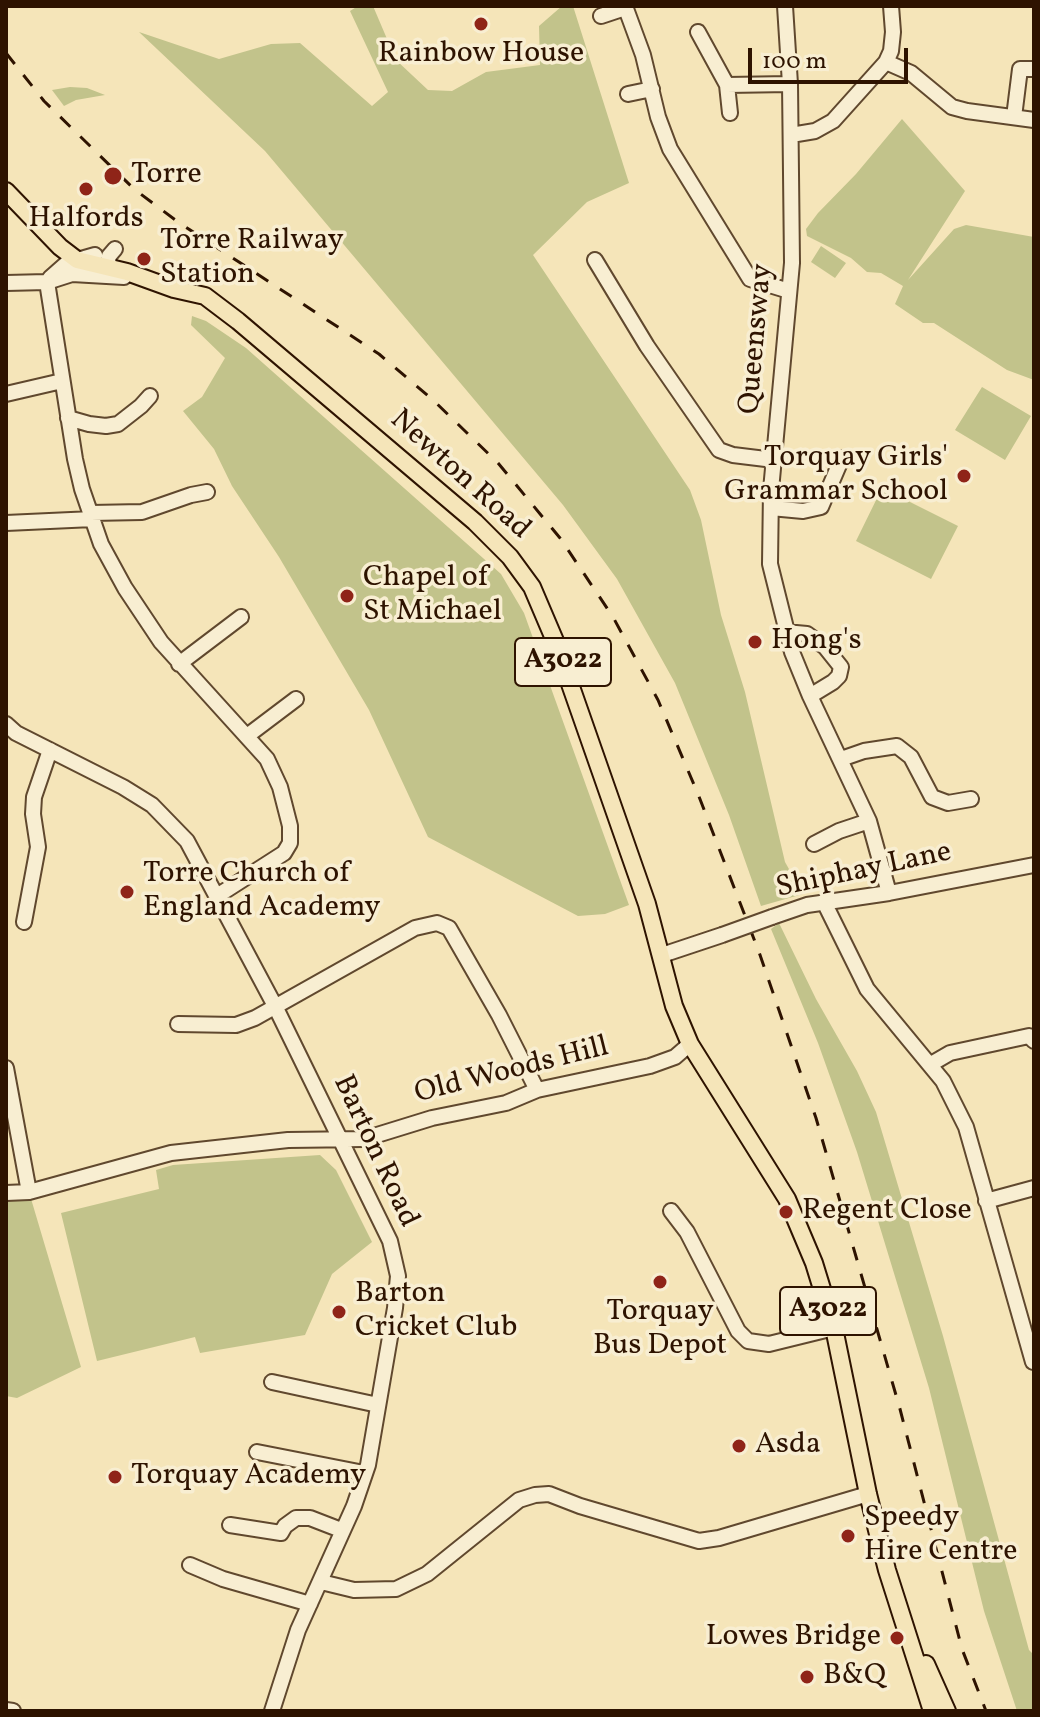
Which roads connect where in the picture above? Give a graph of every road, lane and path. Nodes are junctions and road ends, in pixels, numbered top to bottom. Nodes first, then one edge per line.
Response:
1 (785, 6) edge
2 (891, 6) edge
3 (625, 7) edge
4 (601, 16) dead end
5 (698, 32) dead end
6 (886, 62) junction
7 (1034, 69) edge
8 (790, 84) junction
9 (727, 85) junction
10 (652, 89) junction
11 (628, 94) dead end
12 (730, 113) dead end
13 (1014, 117) junction
14 (1034, 120) edge
15 (791, 135) junction
16 (6, 191) edge
17 (46, 232) junction
18 (60, 247) junction
19 (107, 257) junction
20 (77, 260) junction
21 (595, 260) dead end
22 (51, 277) junction
23 (148, 280) junction
24 (6, 283) edge
25 (789, 291) junction
26 (205, 296) junction
27 (62, 381) junction
28 (6, 394) edge
29 (150, 396) dead end
30 (68, 418) junction
31 (842, 458) dead end
32 (774, 460) junction
33 (207, 492) dead end
34 (771, 508) junction
35 (92, 516) junction
36 (6, 523) edge
37 (241, 617) dead end
38 (785, 632) junction
39 (179, 664) junction
40 (810, 696) junction
41 (296, 699) dead end
42 (6, 724) edge
43 (247, 736) junction
44 (50, 750) junction
45 (841, 759) junction
46 (971, 799) dead end
47 (869, 821) junction
48 (814, 844) dead end
49 (1034, 865) edge
50 (889, 893) junction
51 (217, 896) junction
52 (824, 902) junction
53 (30, 918) dead end
54 (662, 955) junction
55 (275, 1006) junction
56 (178, 1024) dead end
57 (1032, 1036) edge
58 (690, 1044) junction
59 (931, 1064) junction
60 (6, 1068) edge
61 (537, 1090) junction
62 (341, 1141) junction
63 (1034, 1188) edge
64 (29, 1192) junction
65 (6, 1193) edge
66 (986, 1201) junction
67 (671, 1211) dead end
68 (834, 1328) junction
69 (1033, 1362) edge
70 (272, 1382) dead end
71 (378, 1405) junction
72 (257, 1452) dead end
73 (364, 1473) junction
74 (868, 1494) junction
75 (230, 1525) dead end
76 (341, 1530) junction
77 (190, 1565) dead end
78 (321, 1582) junction
79 (310, 1604) junction
80 (897, 1605) junction
81 (6, 1710) edge
82 (13, 1711) edge
83 (272, 1711) edge
84 (932, 1711) edge
85 (947, 1711) edge

1 - 8 street, Queensway
2 - 6 street
3 - 4 street
3 - 10 street
5 - 9 street
6 - 13 street
6 - 15 street
7 - 13 street
8 - 9 street
8 - 15 street, Queensway
9 - 12 street
10 - 11 street
10 - 25 street
13 - 14 street
15 - 25 street, Queensway
16 - 17 main road, A3022
17 - 18 main road, A3022
17 - 19 main road, A3022
18 - 20 main road, A3022
18 - 22 street
19 - 20 main road, A3022
19 - 23 main road, A3022
19 - 26 main road, A3022
20 - 22 street, Newton Road
21 - 32 street
22 - 23 street, Newton Road
22 - 24 street, Newton Road
22 - 27 street
23 - 26 main road, Newton Road / A3022
25 - 32 street, Queensway
26 - 54 main road, Newton Road / A3022
27 - 28 street
27 - 30 street
29 - 30 street
30 - 35 street
31 - 34 street
32 - 34 street, Queensway
33 - 35 street
34 - 38 street, Queensway
35 - 36 street
35 - 39 street
37 - 39 street
38 - 40 street, Queensway
38 - 40 street
39 - 43 street
40 - 45 street, Queensway
41 - 43 street
42 - 44 street, Barton Road
43 - 51 street
44 - 51 street, Barton Road
44 - 53 street
45 - 46 street
45 - 47 street, Queensway
47 - 48 street
47 - 50 street, Queensway
49 - 50 street, Shiphay Lane
50 - 52 street, Shiphay Lane
51 - 55 street, Barton Road
52 - 54 street, Shiphay Lane, bridge
52 - 59 street
54 - 58 main road, Newton Road / A3022
55 - 56 street
55 - 61 street
55 - 62 street, Barton Road
57 - 59 street
58 - 61 street, Old Woods Hill
58 - 68 main road, A3022
59 - 66 street
60 - 64 street
61 - 62 street, Old Woods Hill
62 - 64 street, Old Woods Hill
62 - 71 street, Barton Road
63 - 66 street
64 - 65 street, Old Woods Hill
66 - 69 street
67 - 68 street
68 - 74 main road, A3022
70 - 71 street
71 - 73 street, Barton Road
72 - 73 street
73 - 76 street, Barton Road
74 - 78 street
74 - 80 main road, A3022
75 - 76 street
76 - 78 street, Barton Road
77 - 79 street
78 - 79 street, Barton Road
79 - 83 street, Barton Road
80 - 84 main road, A3022
80 - 85 main road, A3022
81 - 82 street

